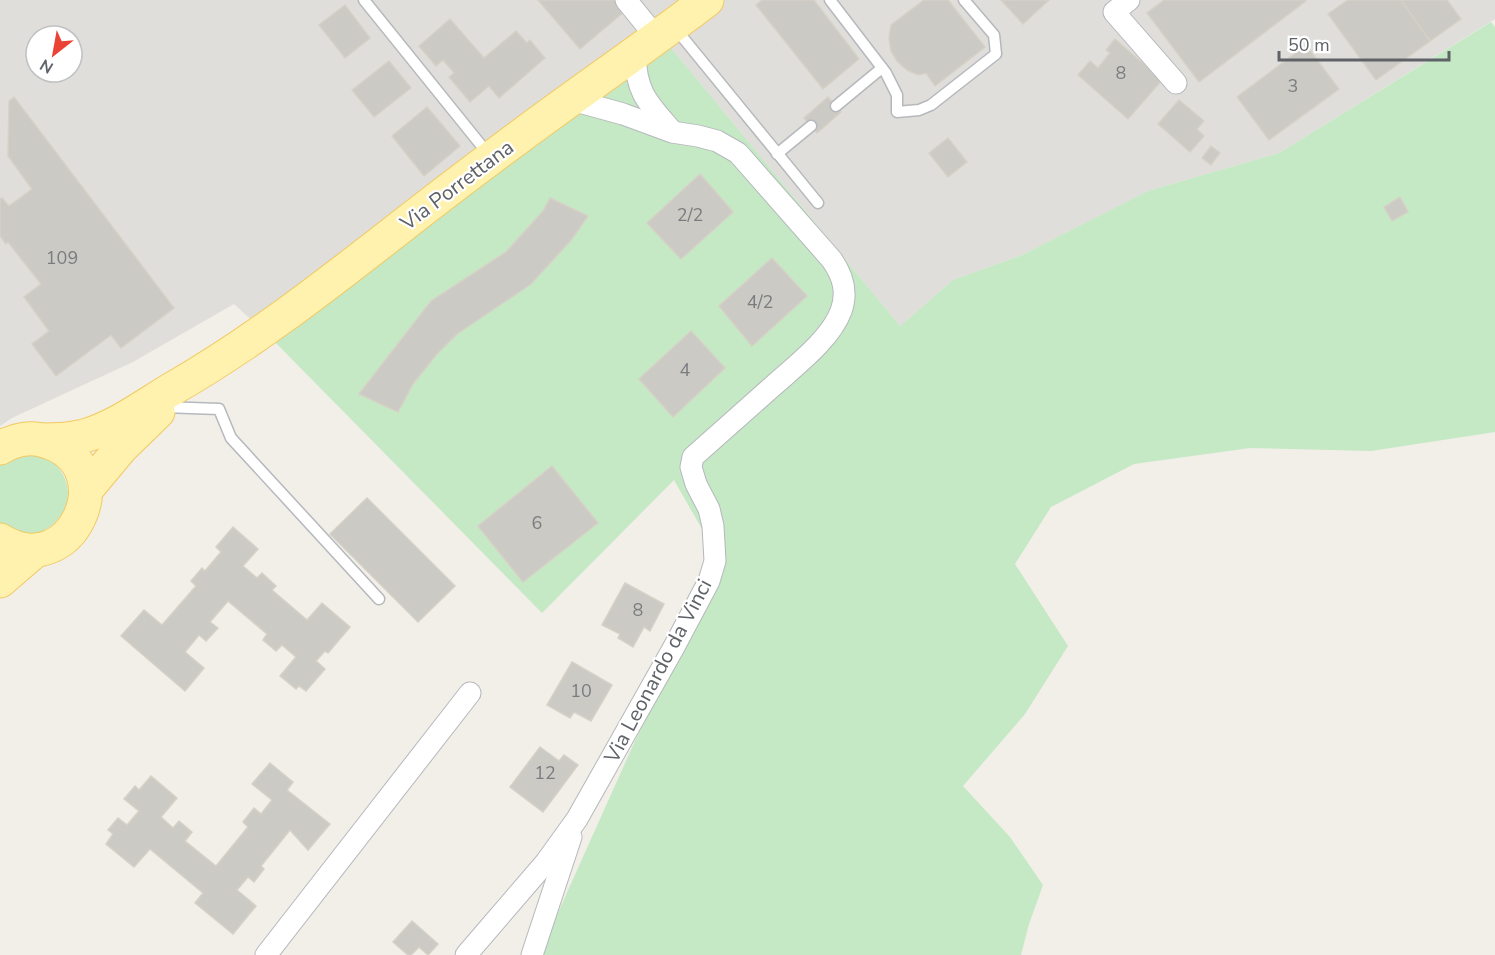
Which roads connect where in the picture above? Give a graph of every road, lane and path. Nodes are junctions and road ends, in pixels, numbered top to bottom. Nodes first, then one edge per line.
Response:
1 (364, 0) edge
2 (626, 0) edge
3 (707, 0) edge
4 (830, 0) edge
5 (964, 0) edge
6 (1129, 0) edge
7 (655, 39) junction
8 (882, 68) junction
9 (1176, 83) dead end
10 (572, 100) junction
11 (836, 106) dead end
12 (812, 126) dead end
13 (672, 132) junction
14 (777, 154) junction
15 (491, 157) junction
16 (818, 203) dead end
17 (207, 369) junction
18 (163, 407) junction
19 (44, 440) junction
20 (0, 448) edge
21 (86, 490) junction
22 (0, 540) edge
23 (36, 550) junction
24 (0, 581) edge
25 (379, 599) dead end
26 (470, 693) dead end
27 (577, 819) junction
28 (266, 955) edge
29 (466, 955) edge
30 (532, 955) edge

1 - 15 lane
2 - 7 street
3 - 7 main road, Via Porrettana
4 - 8 lane
5 - 8 lane
6 - 9 street
7 - 10 main road, Via Porrettana
7 - 13 street
7 - 14 lane
8 - 11 lane
10 - 13 street, Via Leonardo da Vinci
10 - 15 main road, Via Porrettana
12 - 14 lane
13 - 27 street, Via Leonardo da Vinci
14 - 16 lane
15 - 17 main road, Via Porrettana
17 - 18 main road, Via Porrettana
17 - 19 main road, Via Porrettana
18 - 21 main road, Via Porrettana
18 - 25 lane
19 - 20 main road, Via Porrettana
19 - 21 main road
21 - 23 main road
22 - 23 main road
23 - 24 main road
26 - 28 street
27 - 29 street, Via Leonardo da Vinci
27 - 30 street, Via Leonardo da Vinci

